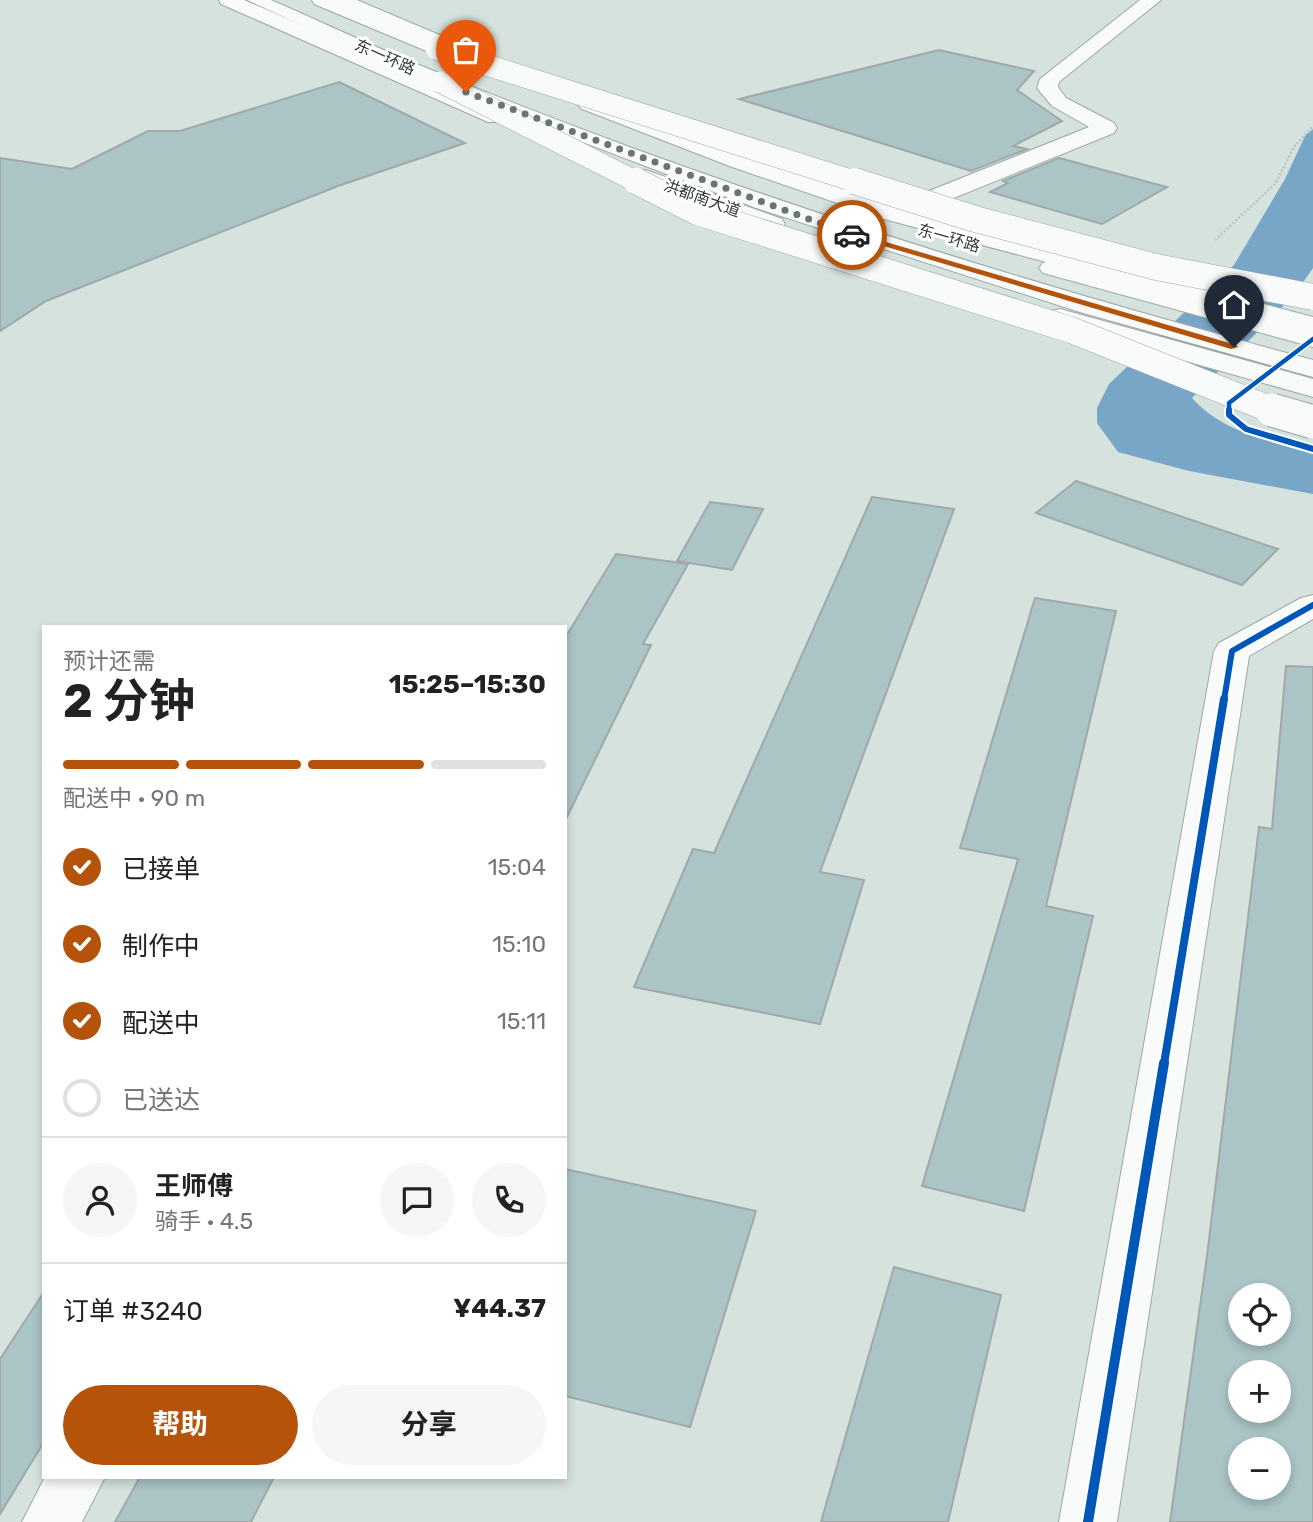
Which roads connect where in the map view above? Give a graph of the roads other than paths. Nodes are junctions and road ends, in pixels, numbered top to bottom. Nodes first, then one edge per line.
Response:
1 (228, 0) edge
2 (256, 0) edge
3 (321, 0) edge
4 (341, 0) edge
5 (1152, 0) edge
6 (436, 48) junction
7 (440, 82) junction
8 (893, 214) junction
9 (1158, 276) junction
10 (1313, 296) edge
11 (1313, 309) edge
12 (1313, 325) edge
13 (1075, 326) junction
14 (1313, 339) edge
15 (1313, 369) edge
16 (1313, 387) edge
17 (1313, 396) edge
18 (1313, 422) edge
19 (1313, 605) edge
20 (75, 1479) edge
21 (51, 1522) edge
22 (1088, 1522) edge

1 - 13 main road, 洪都南大道
2 - 7 main road, 东一环路
3 - 6 main road, 东一环路
4 - 8 main road
5 - 8 main road
6 - 9 main road, bridge
6 - 14 main road, 东一环路, bridge
7 - 13 main road, bridge
7 - 15 main road, 东一环路, bridge
8 - 9 main road
9 - 10 main road, bridge
9 - 11 main road, bridge
9 - 12 main road
13 - 16 main road, 洪都南大道
13 - 17 main road, bridge
13 - 18 main road, bridge
19 - 22 main road
20 - 21 main road

